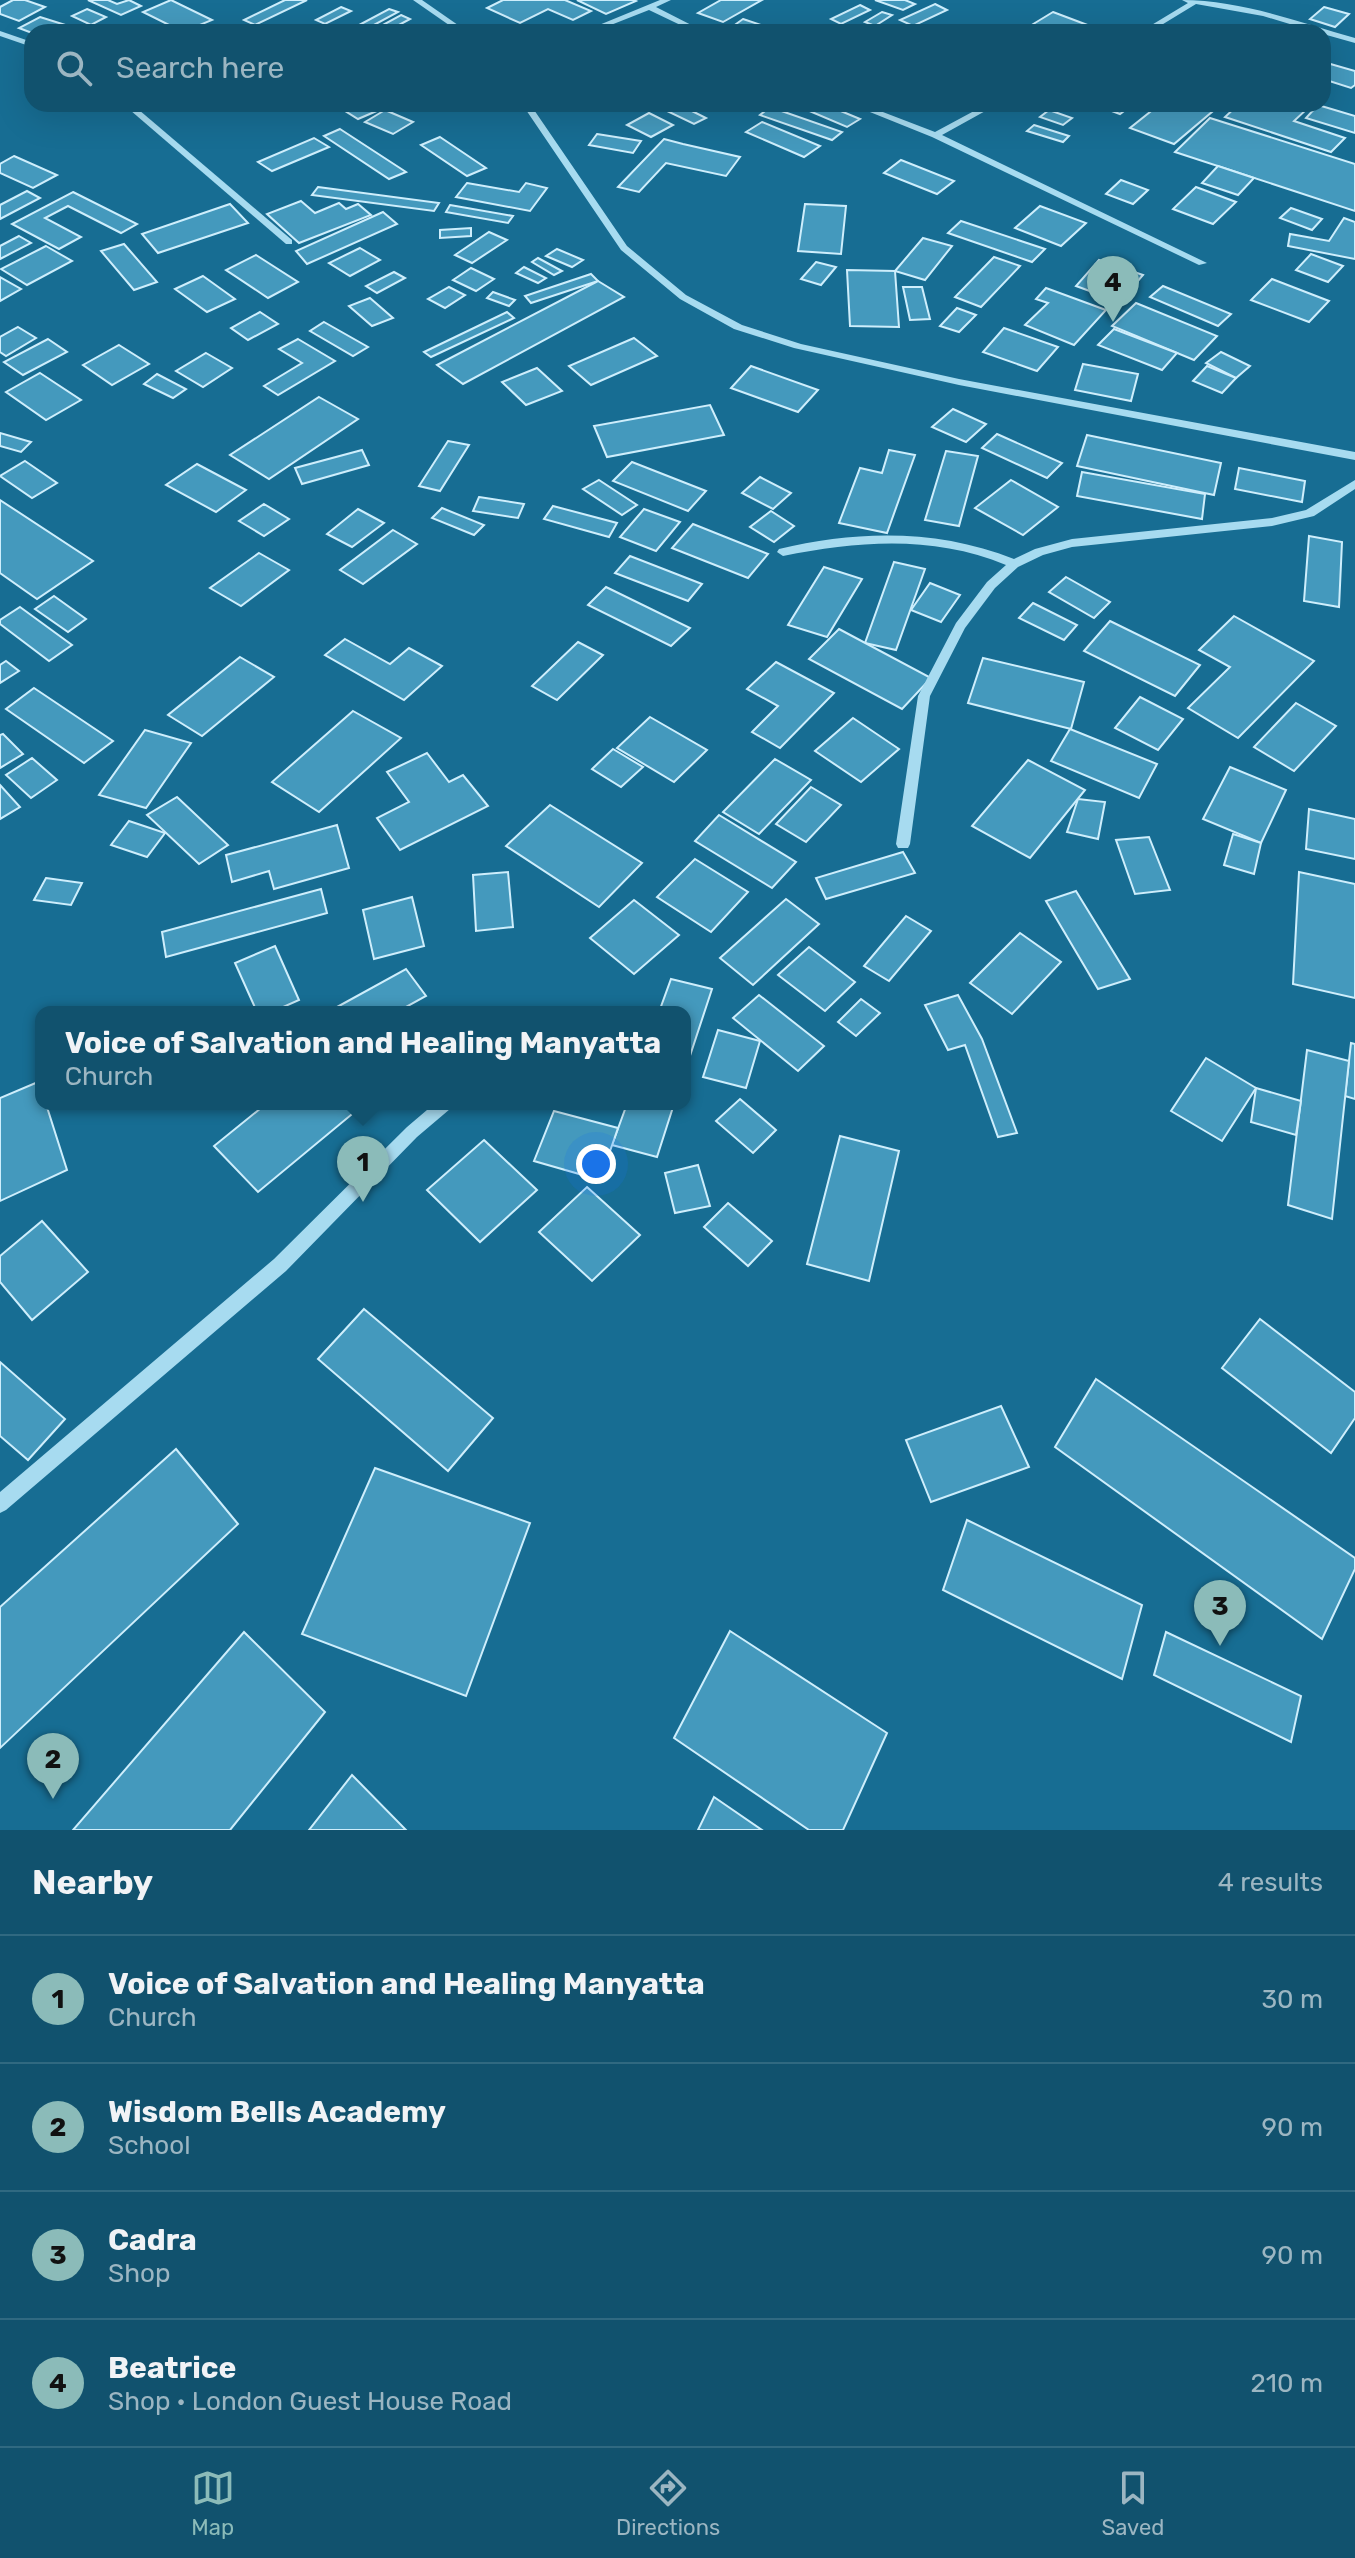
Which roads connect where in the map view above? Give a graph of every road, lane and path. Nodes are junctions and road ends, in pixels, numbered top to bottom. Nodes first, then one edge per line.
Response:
1 (417, 0) edge
2 (667, 0) edge
3 (1193, 1) edge
4 (651, 8) junction
5 (452, 24) edge
6 (608, 24) edge
7 (684, 24) edge
8 (1157, 24) edge
9 (1298, 24) edge
10 (0, 33) edge
11 (1331, 34) edge
12 (1355, 41) edge
13 (24, 42) edge
14 (136, 112) edge
15 (531, 112) edge
16 (875, 112) edge
17 (979, 112) edge
18 (935, 135) junction
19 (289, 242) dead end
20 (1202, 263) dead end
21 (1355, 456) edge
22 (1355, 484) edge
23 (783, 552) dead end
24 (1014, 564) junction
25 (903, 844) dead end
26 (438, 1110) edge
27 (0, 1504) edge

1 - 5 street
2 - 4 street
3 - 8 street
3 - 9 street
4 - 6 street
4 - 7 street
10 - 13 street
11 - 12 street
14 - 19 street
15 - 21 street
16 - 18 street
17 - 18 street
18 - 20 street
22 - 24 street
23 - 24 street
24 - 25 street
26 - 27 street

